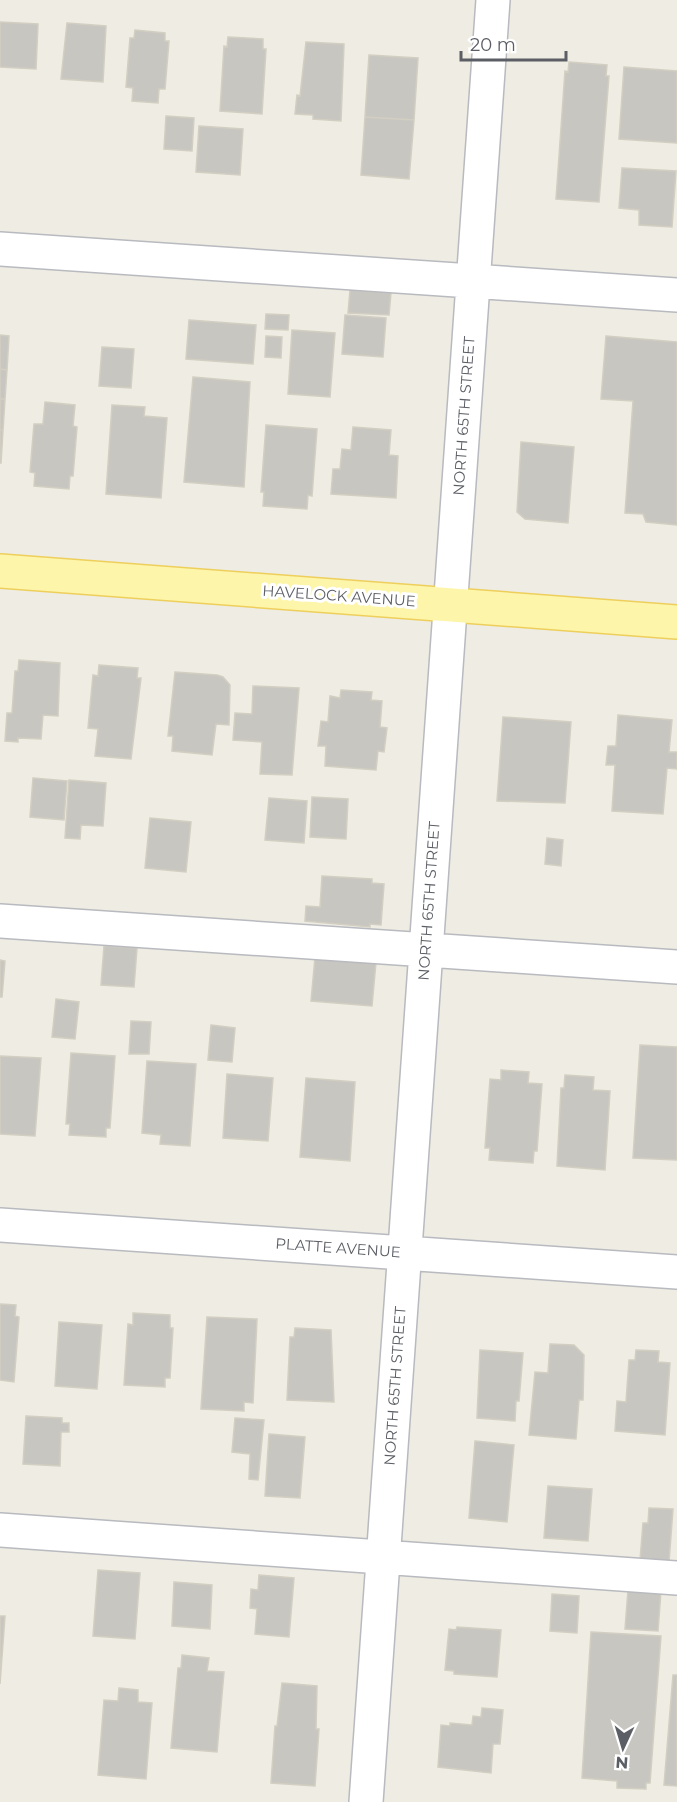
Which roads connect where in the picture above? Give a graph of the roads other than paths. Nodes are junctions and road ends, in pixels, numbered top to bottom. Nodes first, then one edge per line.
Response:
1 (493, 0) edge
2 (0, 249) edge
3 (473, 280) junction
4 (677, 295) edge
5 (0, 571) edge
6 (452, 604) junction
7 (677, 622) edge
8 (0, 921) edge
9 (425, 949) junction
10 (677, 967) edge
11 (0, 1225) edge
12 (404, 1252) junction
13 (677, 1272) edge
14 (0, 1530) edge
15 (383, 1557) junction
16 (677, 1578) edge
17 (366, 1802) edge

1 - 3 street, NORTH 65TH STREET
2 - 3 street
3 - 4 street
3 - 6 street, NORTH 65TH STREET
5 - 6 main road, HAVELOCK AVENUE
6 - 7 main road, HAVELOCK AVENUE
6 - 9 street, NORTH 65TH STREET
8 - 9 street
9 - 10 street
9 - 12 street, NORTH 65TH STREET
11 - 12 street, PLATTE AVENUE
12 - 13 street, PLATTE AVENUE
12 - 15 street, NORTH 65TH STREET
14 - 15 street
15 - 16 street
15 - 17 street, NORTH 65TH STREET

